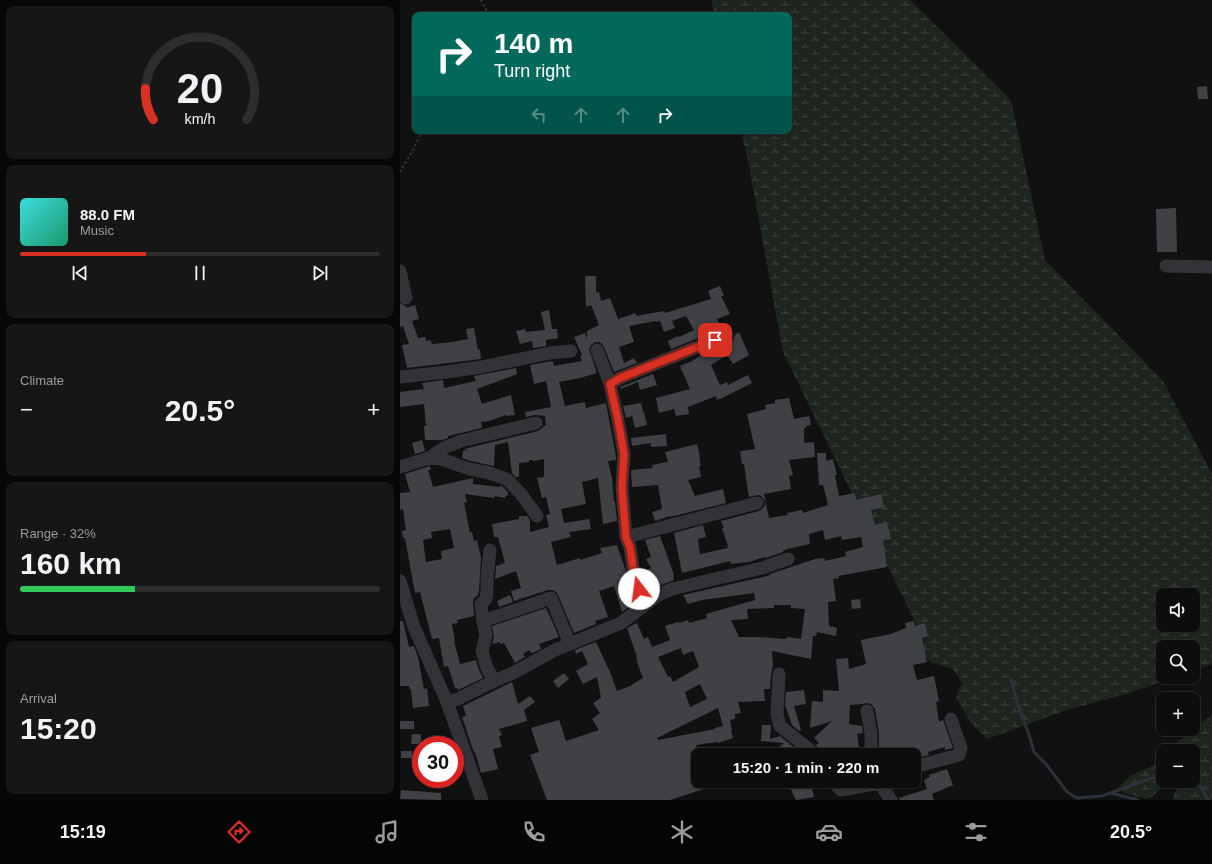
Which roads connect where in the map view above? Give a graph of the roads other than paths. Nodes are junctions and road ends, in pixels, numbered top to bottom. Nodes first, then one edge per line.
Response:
1 (1166, 266) dead end
2 (1212, 267) edge
3 (400, 271) edge
4 (406, 298) dead end
5 (727, 335) dead end
6 (597, 350) dead end
7 (571, 351) dead end
8 (400, 377) edge
9 (610, 384) junction
10 (536, 423) dead end
11 (429, 458) junction
12 (400, 467) edge
13 (758, 503) dead end
14 (537, 516) dead end
15 (626, 538) junction
16 (490, 550) dead end
17 (788, 559) dead end
18 (400, 581) edge
19 (643, 606) junction
20 (483, 621) junction
21 (570, 644) junction
22 (779, 674) dead end
23 (494, 681) junction
24 (447, 702) junction
25 (867, 711) dead end
26 (951, 719) dead end
27 (808, 748) edge
28 (871, 748) edge
29 (921, 765) edge
30 (839, 788) edge
31 (850, 788) edge
32 (883, 788) edge
33 (482, 800) edge
34 (891, 800) edge

1 - 2 street
3 - 4 street
5 - 9 street
6 - 9 street
7 - 8 street
9 - 15 street
10 - 11 street
11 - 12 street
11 - 14 street
13 - 15 street
15 - 19 street
16 - 20 street
17 - 19 street
18 - 24 street
19 - 21 street
20 - 21 street
20 - 23 street
21 - 23 street
22 - 27 street
23 - 24 street
24 - 33 street
25 - 28 street
26 - 29 street
30 - 31 street
32 - 34 street

